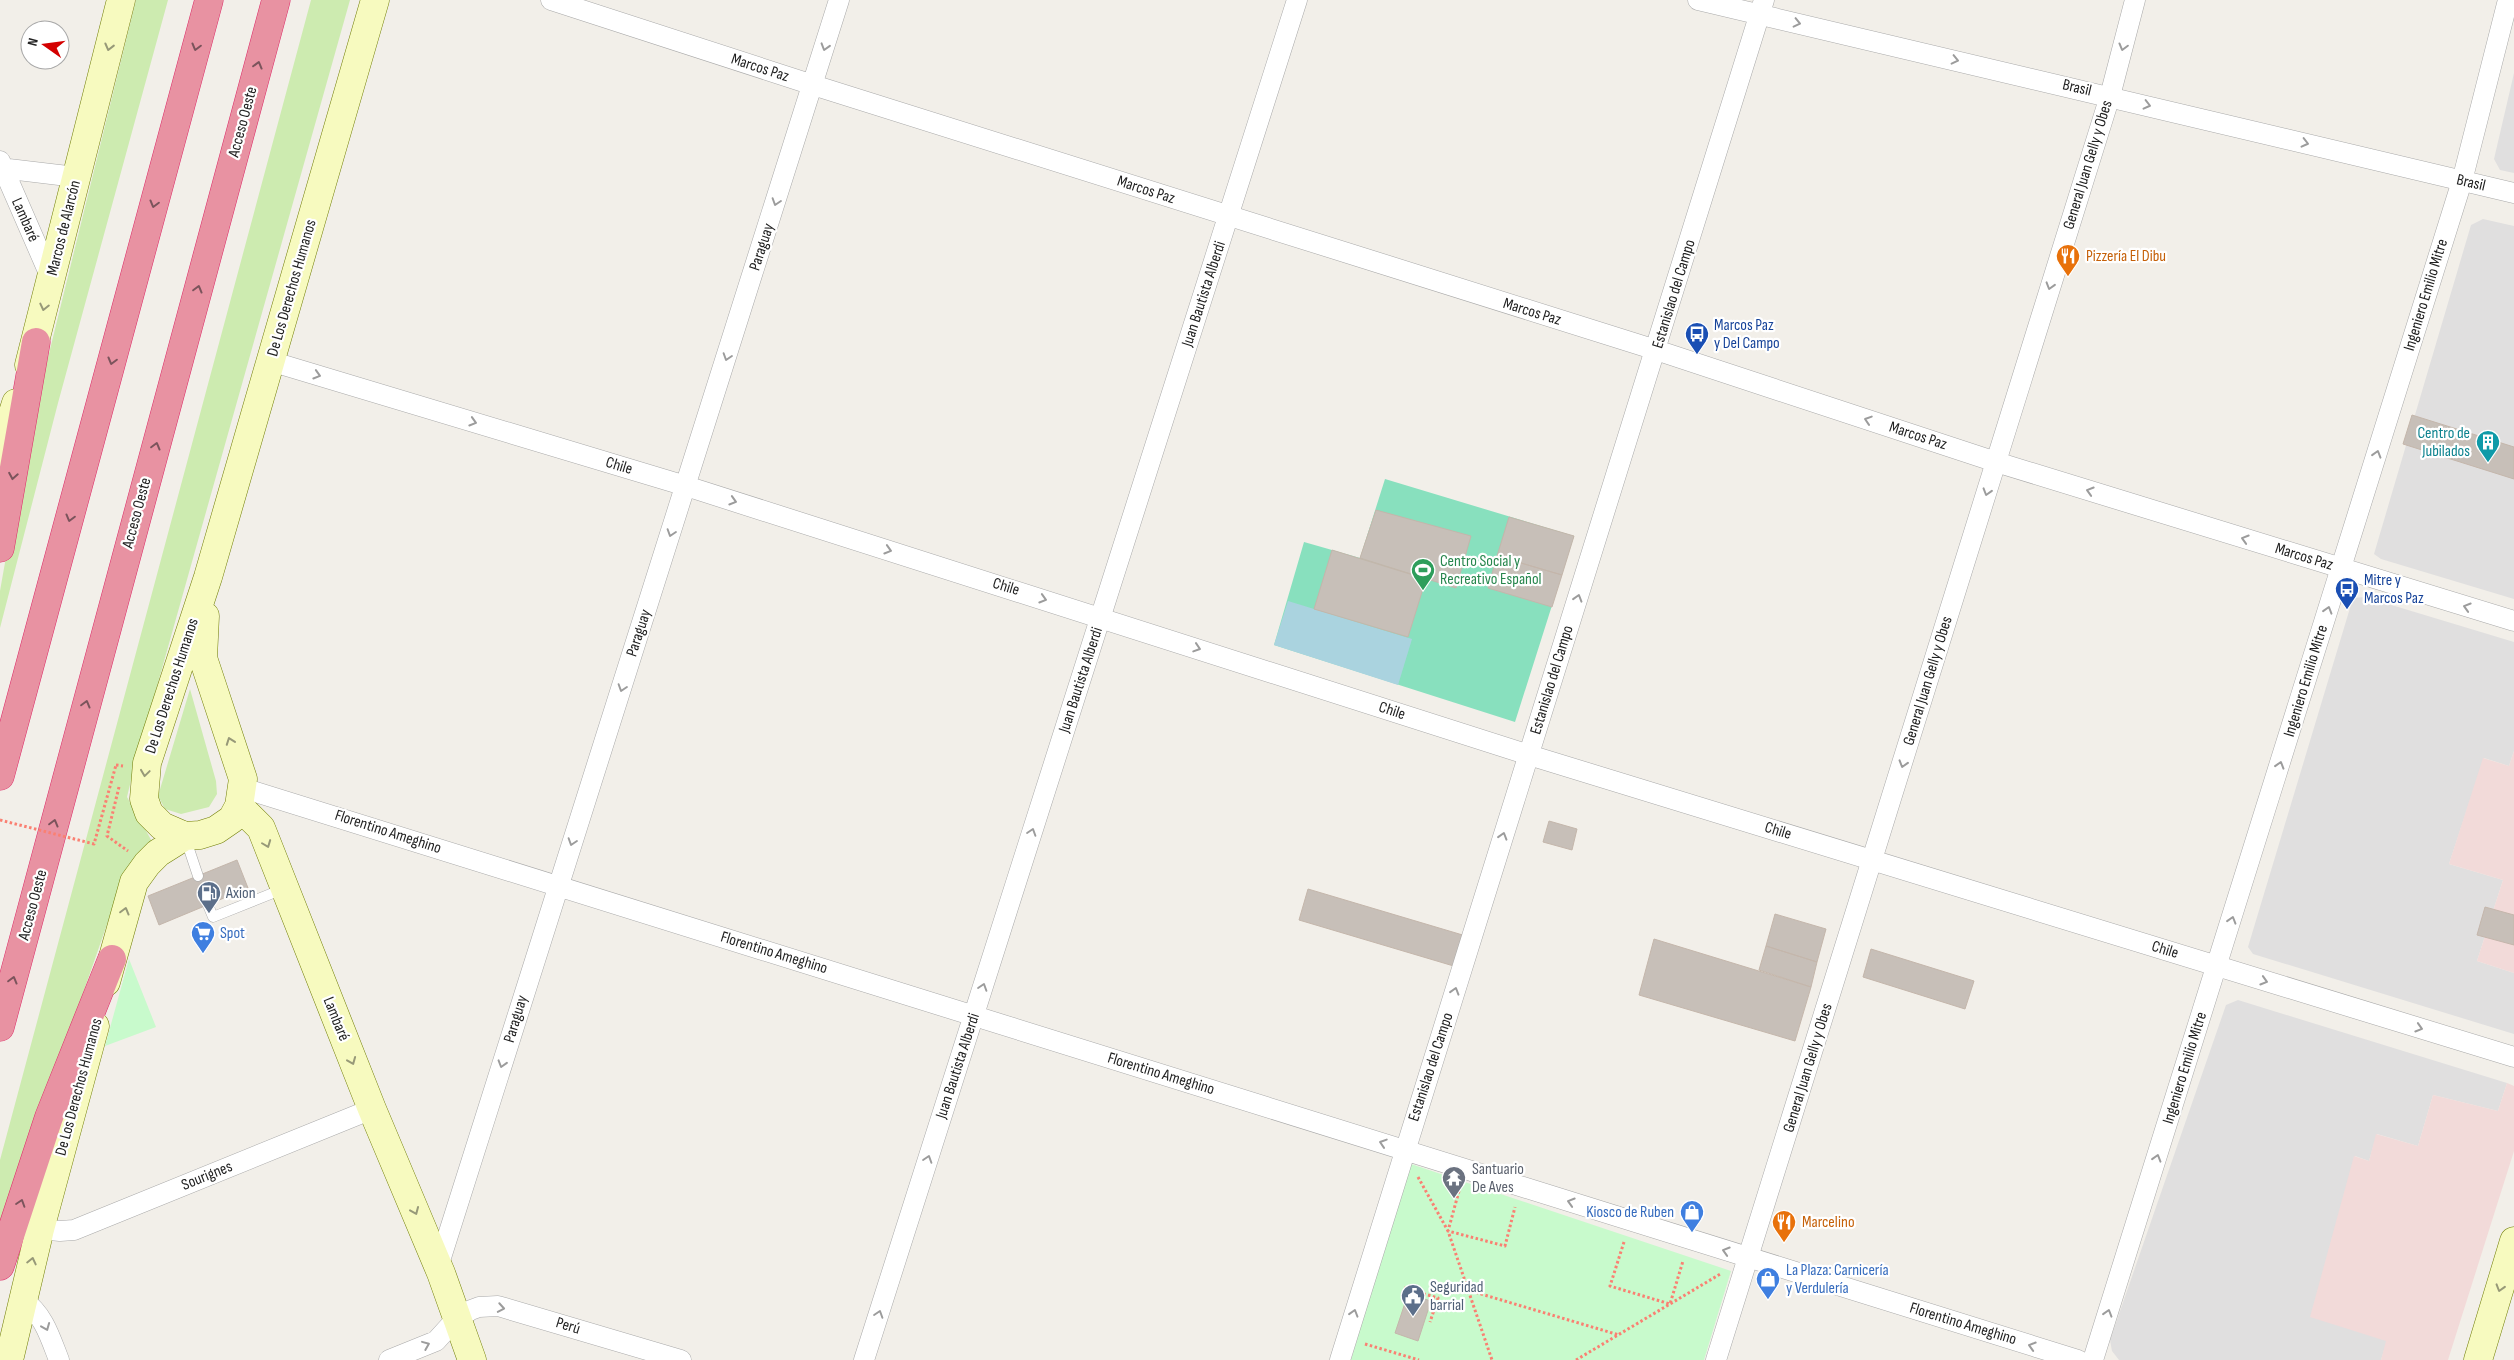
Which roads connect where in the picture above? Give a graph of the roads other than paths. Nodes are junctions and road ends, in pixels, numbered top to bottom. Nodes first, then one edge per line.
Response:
1 (120, 0) edge
2 (209, 0) edge
3 (276, 0) edge
4 (375, 0) edge
5 (551, 0) edge
6 (839, 0) edge
7 (1297, 0) edge
8 (1698, 0) edge
9 (2135, 0) edge
10 (2508, 0) edge
11 (1762, 7) edge
12 (813, 85) junction
13 (2110, 96) junction
14 (1, 166) edge
15 (76, 177) junction
16 (2462, 181) junction
17 (2514, 193) edge
18 (1229, 216) junction
19 (51, 278) junction
20 (36, 342) junction
21 (1656, 350) junction
22 (270, 361) junction
23 (0, 454) edge
24 (1996, 462) junction
25 (686, 486) junction
26 (0, 548) edge
27 (2341, 569) junction
28 (208, 577) junction
29 (1101, 617) junction
30 (2514, 621) edge
31 (1529, 755) junction
32 (0, 776) edge
33 (241, 797) junction
34 (185, 836) junction
35 (1873, 860) junction
36 (198, 876) dead end
37 (558, 886) junction
38 (284, 888) junction
39 (208, 905) dead end
40 (112, 958) junction
41 (2217, 966) junction
42 (974, 1016) junction
43 (0, 1027) edge
44 (2514, 1057) edge
45 (372, 1109) junction
46 (1405, 1150) junction
47 (40, 1229) junction
48 (2514, 1241) edge
49 (1748, 1257) junction
50 (0, 1266) edge
51 (438, 1267) junction
52 (23, 1300) junction
53 (456, 1319) junction
54 (9, 1360) edge
55 (59, 1360) edge
56 (389, 1360) edge
57 (472, 1360) edge
58 (681, 1360) edge
59 (864, 1360) edge
60 (1340, 1360) edge
61 (1716, 1360) edge
62 (2078, 1360) edge
63 (2093, 1360) edge
64 (2478, 1360) edge

1 -> 15 street, Marcos de Alarcón
2 -> 32 highway
43 -> 3 highway, Acceso Oeste
4 - 22 street, De Los Derechos Humanos
5 - 12 street, Marcos Paz
6 -> 12 street, Paraguay
7 - 18 street, Juan Bautista Alberdi
8 - 11 street, Brasil
9 -> 13 street, General Juan Gelly y Obes
10 - 16 street, Ingeniero Emilio Mitre
11 -> 13 street, Brasil
11 - 21 street, Estanislao del Campo
12 - 18 street, Marcos Paz
12 -> 25 street, Paraguay
13 -> 16 street, Brasil
13 -> 24 street, General Juan Gelly y Obes
14 - 15 street
14 - 19 street, Lambaré
15 - 19 street, Marcos de Alarcón
16 - 17 street, Brasil
27 -> 16 street, Ingeniero Emilio Mitre
18 - 21 street, Marcos Paz
18 - 29 street, Juan Bautista Alberdi
19 -> 20 street, Marcos de Alarcón
20 - 23 street, Marcos de Alarcón
20 -> 26 highway
24 -> 21 street, Marcos Paz
31 -> 21 street, Estanislao del Campo
22 -> 25 street, Chile
22 - 28 street, De Los Derechos Humanos
27 -> 24 street, Marcos Paz
24 -> 35 street, General Juan Gelly y Obes
25 -> 29 street, Chile
25 -> 37 street, Paraguay
30 -> 27 street, Marcos Paz
41 -> 27 street, Ingeniero Emilio Mitre
33 -> 28 street, De Los Derechos Humanos
28 -> 34 street, De Los Derechos Humanos
29 -> 31 street, Chile
42 -> 29 street, Juan Bautista Alberdi
31 - 35 street, Chile
46 -> 31 street, Estanislao del Campo
33 - 34 street, De Los Derechos Humanos
33 - 37 street, Florentino Ameghino
33 -> 38 street, Lambaré
34 - 36 lane
40 -> 34 street, De Los Derechos Humanos
35 - 41 street, Chile
35 - 49 street, General Juan Gelly y Obes
37 - 42 street, Florentino Ameghino
37 -> 51 street, Paraguay
38 - 39 lane
38 -> 45 street, Lambaré
40 - 47 street, De Los Derechos Humanos
50 -> 40 highway
41 -> 44 street, Chile
63 -> 41 street, Ingeniero Emilio Mitre
46 -> 42 street, Florentino Ameghino
59 -> 42 street, Juan Bautista Alberdi
45 - 47 street, Sourignes
45 -> 51 street, Lambaré
49 -> 46 street, Florentino Ameghino
60 -> 46 street, Estanislao del Campo
52 -> 47 street, De Los Derechos Humanos
48 -> 64 street
49 - 61 street, General Juan Gelly y Obes
62 -> 49 street, Florentino Ameghino
51 - 53 street, Lambaré
52 - 54 street, De Los Derechos Humanos
52 -> 55 street
56 -> 53 street
53 - 57 street, Lambaré
53 -> 58 street, Perú

